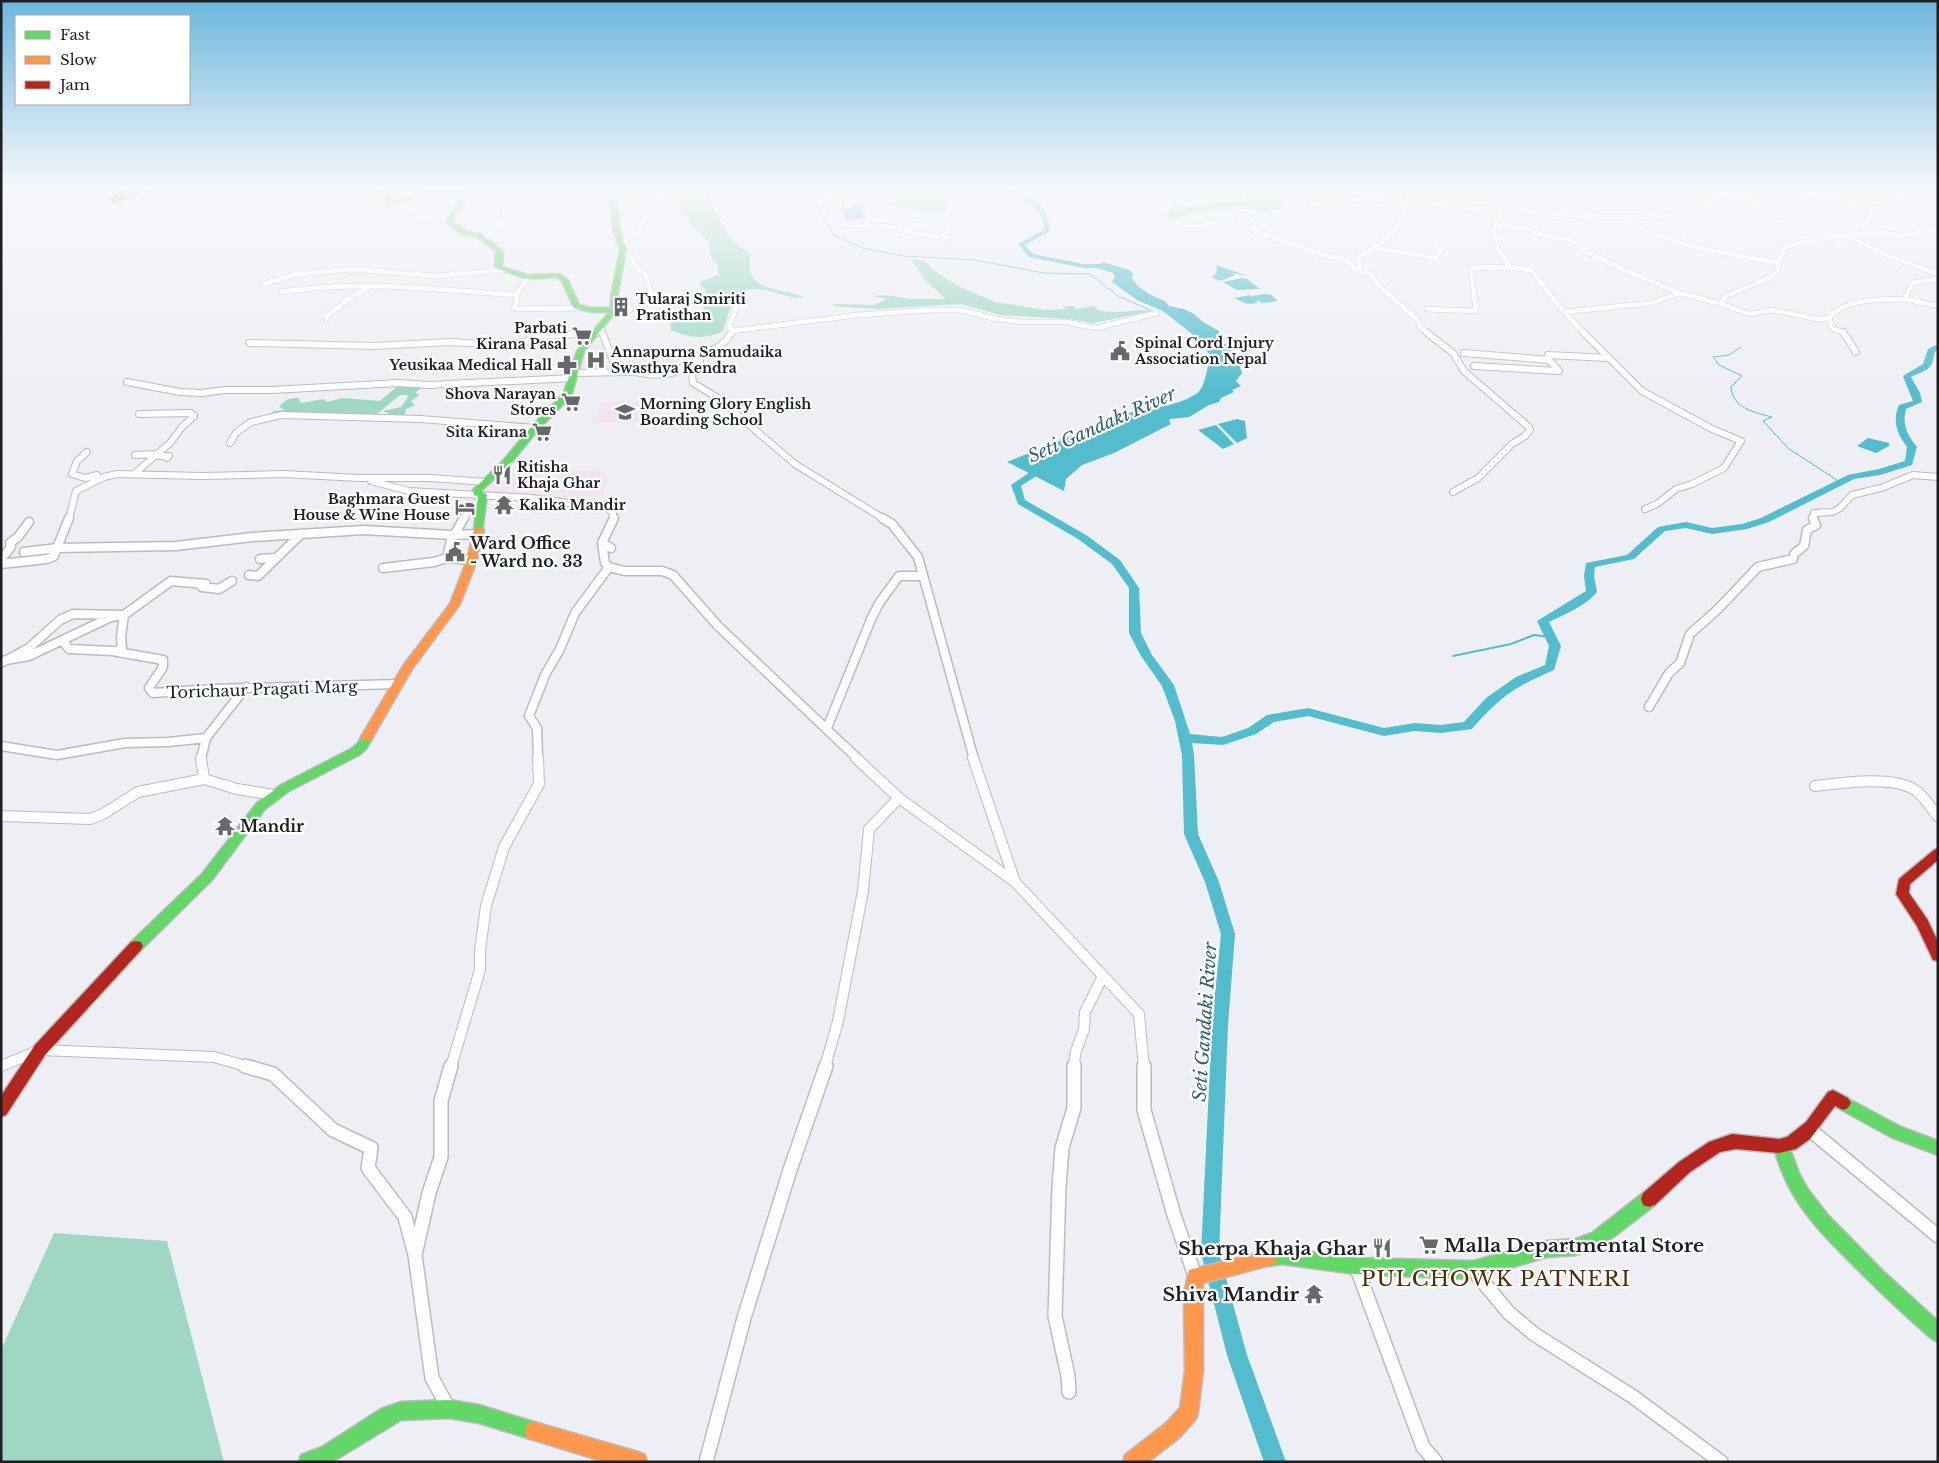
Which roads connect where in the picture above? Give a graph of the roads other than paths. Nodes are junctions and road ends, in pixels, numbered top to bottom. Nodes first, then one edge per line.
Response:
1 (499, 255) edge
2 (621, 255) edge
3 (629, 255) edge
4 (1325, 255) edge
5 (1362, 255) edge
6 (1419, 255) edge
7 (1437, 255) edge
8 (1502, 255) edge
9 (1594, 255) edge
10 (1736, 255) edge
11 (1782, 255) edge
12 (1888, 255) edge
13 (1779, 263) junction
14 (1510, 267) junction
15 (503, 270) junction
16 (1360, 272) junction
17 (1938, 274) edge
18 (528, 277) junction
19 (1938, 279) edge
20 (264, 284) dead end
21 (370, 286) junction
22 (281, 292) dead end
23 (1680, 293) junction
24 (516, 295) junction
25 (741, 296) dead end
26 (1905, 299) junction
27 (1721, 304) junction
28 (1938, 306) edge
29 (578, 308) junction
30 (1427, 309) dead end
31 (614, 310) junction
32 (1564, 312) junction
33 (1157, 313) dead end
34 (1829, 318) junction
35 (327, 320) dead end
36 (598, 330) junction
37 (732, 331) junction
38 (249, 343) dead end
39 (1856, 352) dead end
40 (1464, 354) dead end
41 (698, 357) junction
42 (1608, 358) junction
43 (1549, 360) junction
44 (1474, 366) dead end
45 (637, 372) junction
46 (573, 375) junction
47 (127, 382) dead end
48 (140, 414) dead end
49 (534, 428) junction
50 (230, 443) dead end
51 (87, 452) dead end
52 (135, 455) dead end
53 (159, 456) junction
54 (143, 466) junction
55 (157, 466) dead end
56 (134, 474) junction
57 (111, 475) junction
58 (1938, 476) edge
59 (358, 478) junction
60 (486, 482) junction
61 (1453, 492) dead end
62 (482, 495) junction
63 (1645, 509) dead end
64 (29, 522) dead end
65 (301, 534) junction
66 (479, 534) junction
67 (452, 535) junction
68 (57, 548) junction
69 (24, 552) dead end
70 (1, 558) edge
71 (275, 558) junction
72 (448, 558) junction
73 (260, 559) dead end
74 (472, 560) junction
75 (1, 564) edge
76 (609, 567) junction
77 (383, 568) dead end
78 (249, 575) dead end
79 (922, 576) junction
80 (232, 581) dead end
81 (124, 615) junction
82 (63, 641) junction
83 (116, 651) junction
84 (4, 662) edge
85 (398, 684) junction
86 (246, 687) junction
87 (1648, 707) dead end
88 (828, 728) junction
89 (206, 738) junction
90 (1, 746) edge
91 (204, 779) junction
92 (1815, 786) dead end
93 (274, 795) junction
94 (900, 798) junction
95 (1, 816) edge
96 (1938, 817) edge
97 (1938, 854) edge
98 (1015, 882) junction
99 (1937, 955) edge
100 (1103, 976) junction
101 (40, 1050) junction
102 (1, 1066) edge
103 (1, 1110) edge
104 (1808, 1129) junction
105 (1781, 1146) junction
106 (1938, 1148) edge
107 (1938, 1236) edge
108 (415, 1255) junction
109 (1356, 1266) junction
110 (1473, 1270) junction
111 (1195, 1276) junction
112 (1938, 1333) edge
113 (1069, 1392) dead end
114 (450, 1409) junction
115 (308, 1462) edge
116 (638, 1462) edge
117 (706, 1462) edge
118 (1132, 1462) edge
119 (1436, 1462) edge
120 (1720, 1462) edge

1 - 15 main road
2 - 31 main road
3 - 31 street
4 - 16 street
5 - 16 street
6 - 7 street
8 - 14 street
9 - 23 street
10 - 13 street
11 - 13 street
12 - 17 street
13 - 27 street
14 - 30 street
14 - 32 street
15 - 18 main road
15 - 20 street
16 - 61 street
18 - 24 street
18 - 29 main road
19 - 26 street
21 - 22 street
21 - 24 street
21 - 35 street
23 - 27 street
23 - 32 street
24 - 29 street
25 - 37 street
26 - 28 street
26 - 34 street
27 - 34 street
29 - 31 main road
31 - 36 main road
32 - 42 street
33 - 37 street
34 - 39 street
36 - 38 street
36 - 45 street
36 - 46 main road
37 - 41 street
40 - 43 street
41 - 45 street
41 - 79 street
42 - 43 street
42 - 63 street
43 - 44 street
45 - 46 street
46 - 47 street
46 - 49 main road
48 - 53 street
49 - 50 street
49 - 60 main road
51 - 57 street
52 - 53 street
53 - 54 street
54 - 55 street
54 - 56 street
56 - 57 street
56 - 59 street
57 - 68 street
58 - 87 street
59 - 60 street
59 - 62 street
60 - 62 main road
62 - 66 main road
62 - 67 street
62 - 76 street
64 - 70 street
65 - 67 street
65 - 68 street
65 - 71 street
66 - 67 street
66 - 74 main road
67 - 72 street
68 - 69 street
68 - 75 street
71 - 73 street
71 - 78 street
72 - 74 street
72 - 77 street
74 - 85 main road
76 - 88 street
76 - 108 street
79 - 88 street
79 - 98 street
80 - 81 street
81 - 82 street
81 - 83 street
81 - 84 street
82 - 83 street
82 - 84 street
83 - 86 street, Torichaur Pragati Marg
85 - 86 street, Torichaur Pragati Marg
85 - 93 main road
86 - 89 street
88 - 94 street
89 - 90 street
89 - 91 street
91 - 93 street
91 - 95 street
92 - 96 street
93 - 101 main road
94 - 98 street
94 - 117 street
97 - 99 main road
98 - 100 street
100 - 111 street
100 - 113 street
101 - 102 street
101 - 103 main road
101 - 108 street
104 - 105 main road
104 - 106 main road
104 - 107 street
105 - 110 main road
105 - 112 main road
108 - 114 street
109 - 110 main road
109 - 111 main road
109 - 119 street
110 - 120 street
111 - 118 main road
114 - 115 main road
114 - 116 main road

